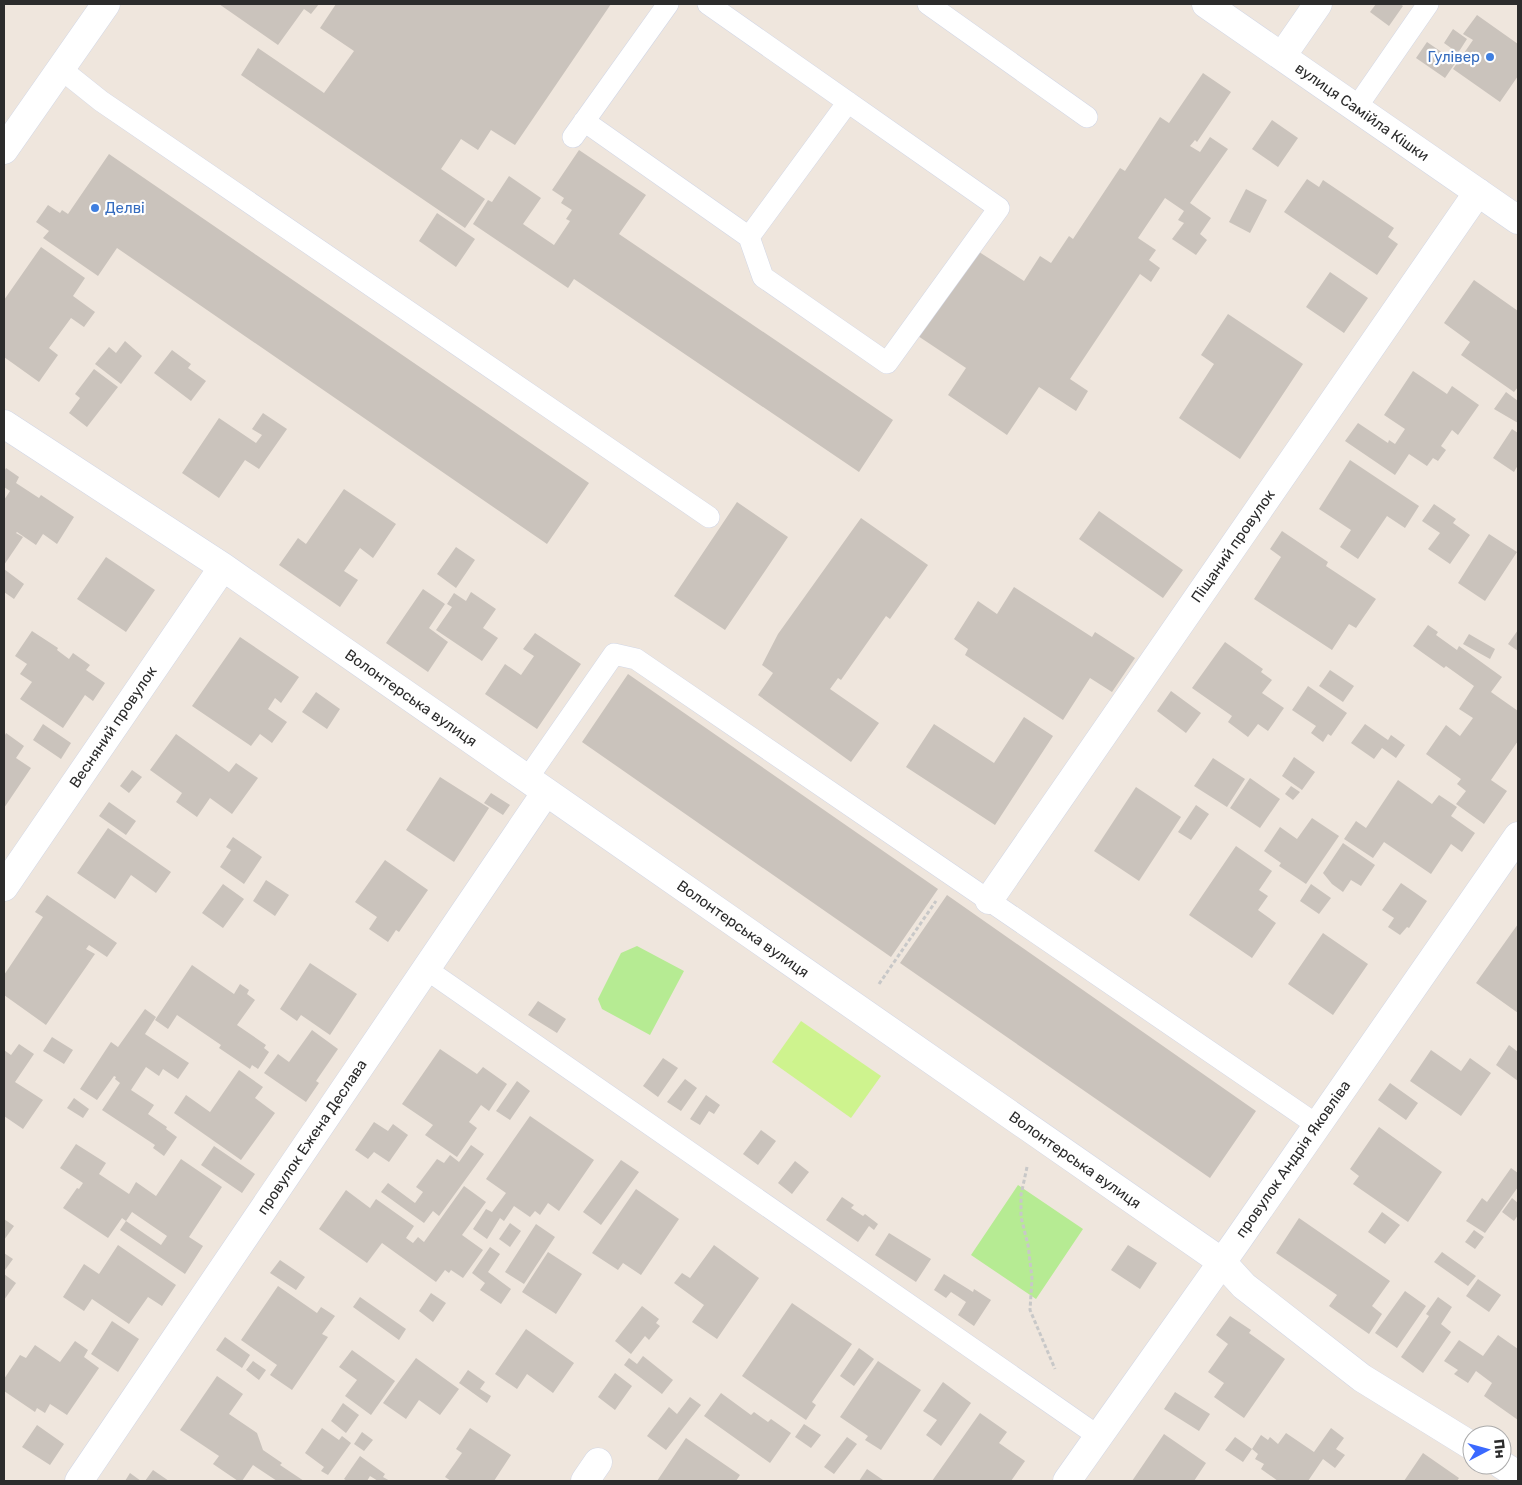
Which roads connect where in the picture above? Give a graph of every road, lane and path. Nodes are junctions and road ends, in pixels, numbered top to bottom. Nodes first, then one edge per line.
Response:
1 (106, 4) edge
2 (668, 4) edge
3 (708, 4) edge
4 (928, 4) edge
5 (1206, 4) edge
6 (1318, 4) edge
7 (1428, 4) edge
8 (1282, 56) junction
9 (61, 69) junction
10 (848, 102) junction
11 (1356, 108) junction
12 (1087, 118) dead end
13 (4, 150) edge
14 (1478, 192) junction
15 (1518, 220) edge
16 (750, 237) junction
17 (4, 424) edge
18 (709, 517) dead end
19 (223, 566) junction
20 (537, 786) junction
21 (1518, 836) edge
22 (954, 876) junction
23 (4, 887) edge
24 (988, 900) junction
25 (426, 969) junction
26 (865, 1014) junction
27 (1317, 1124) junction
28 (1029, 1159) dead end
29 (1222, 1262) junction
30 (1065, 1414) junction
31 (1098, 1436) junction
32 (1462, 1440) edge
33 (79, 1481) edge
34 (1067, 1481) edge

1 - 9 street
2 - 16 lane
3 - 10 lane
4 - 12 lane
5 - 8 street, вулиця Самійла Кішки
6 - 8 street
7 - 11 lane
8 - 11 street, вулиця Самійла Кішки
9 - 13 street
9 - 18 lane
10 - 16 lane
10 - 16 lane
11 - 14 street, вулиця Самійла Кішки
14 - 15 street, вулиця Самійла Кішки
14 - 24 street, Піщаний провулок
17 - 19 street, Волонтерська вулиця
19 - 20 street, Волонтерська вулиця
19 - 23 street, Весняний провулок
20 - 22 lane
20 - 25 street, провулок Ежена Деслава
20 - 26 street, Волонтерська вулиця
21 - 27 street, провулок Андрія Яковліва
22 - 24 lane
22 - 26 path
24 - 27 lane
25 - 30 lane
25 - 33 street, провулок Ежена Деслава
26 - 29 street, Волонтерська вулиця
27 - 29 street, провулок Андрія Яковліва
28 - 30 path
29 - 31 street, провулок Андрія Яковліва
29 - 32 street, Волонтерська вулиця
30 - 31 lane
31 - 34 street, провулок Андрія Яковліва

